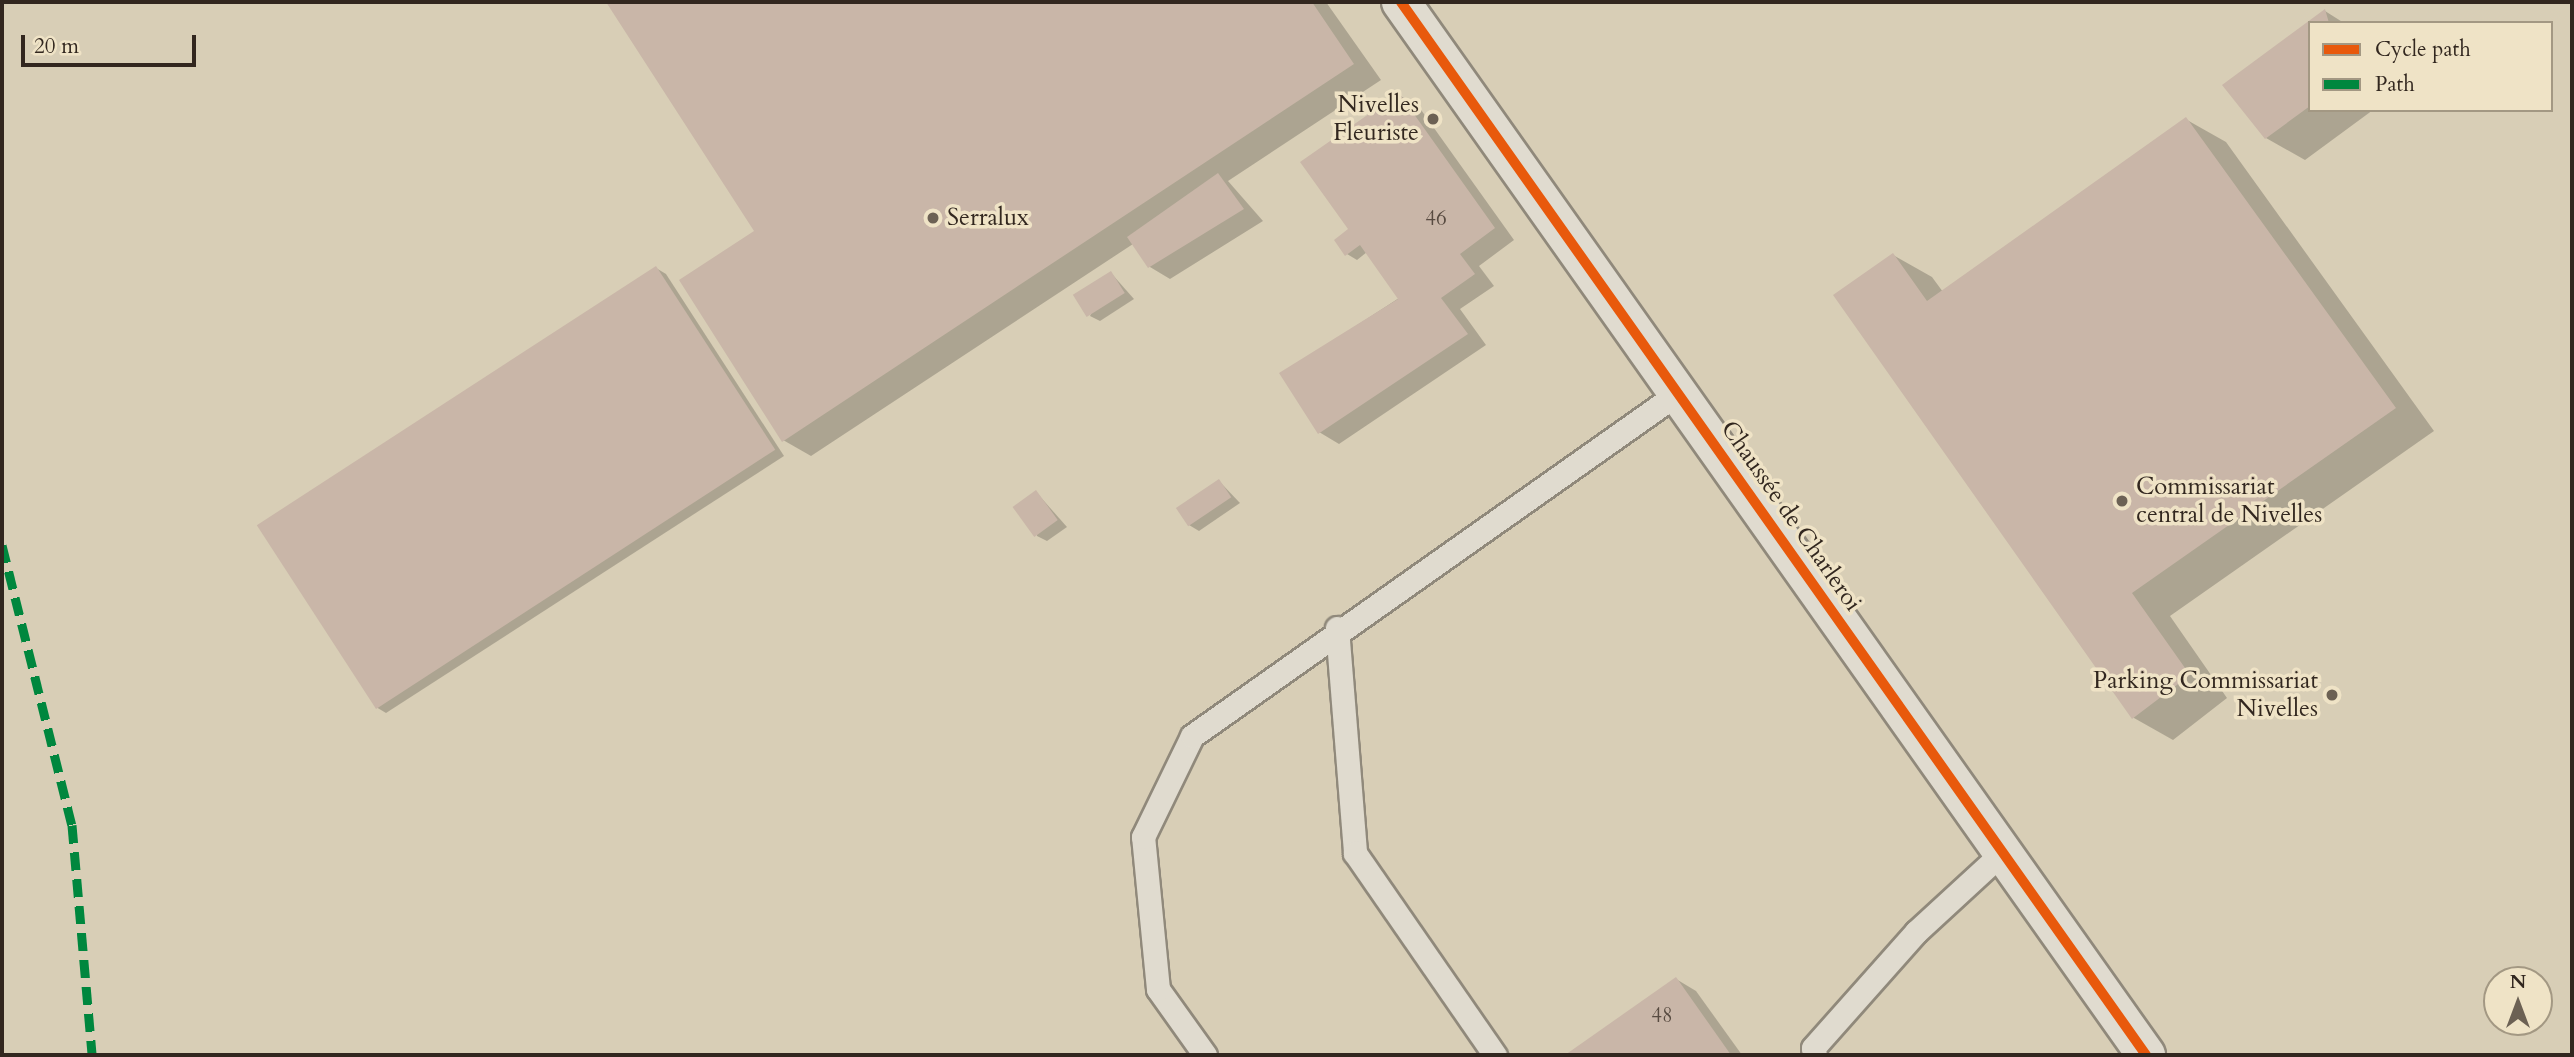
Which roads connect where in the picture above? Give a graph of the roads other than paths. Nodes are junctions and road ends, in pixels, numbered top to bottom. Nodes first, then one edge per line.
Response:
1 (1401, 2) edge
2 (1678, 393) junction
3 (1337, 628) junction
4 (2003, 852) junction
5 (1205, 1055) edge
6 (1495, 1055) edge
7 (1815, 1055) edge
8 (2146, 1055) edge

1 - 2 main road, Chaussée de Charleroi
2 - 3 lane
2 - 4 main road, Chaussée de Charleroi
3 - 5 lane
3 - 6 lane
4 - 7 lane
4 - 8 main road, Chaussée de Charleroi

